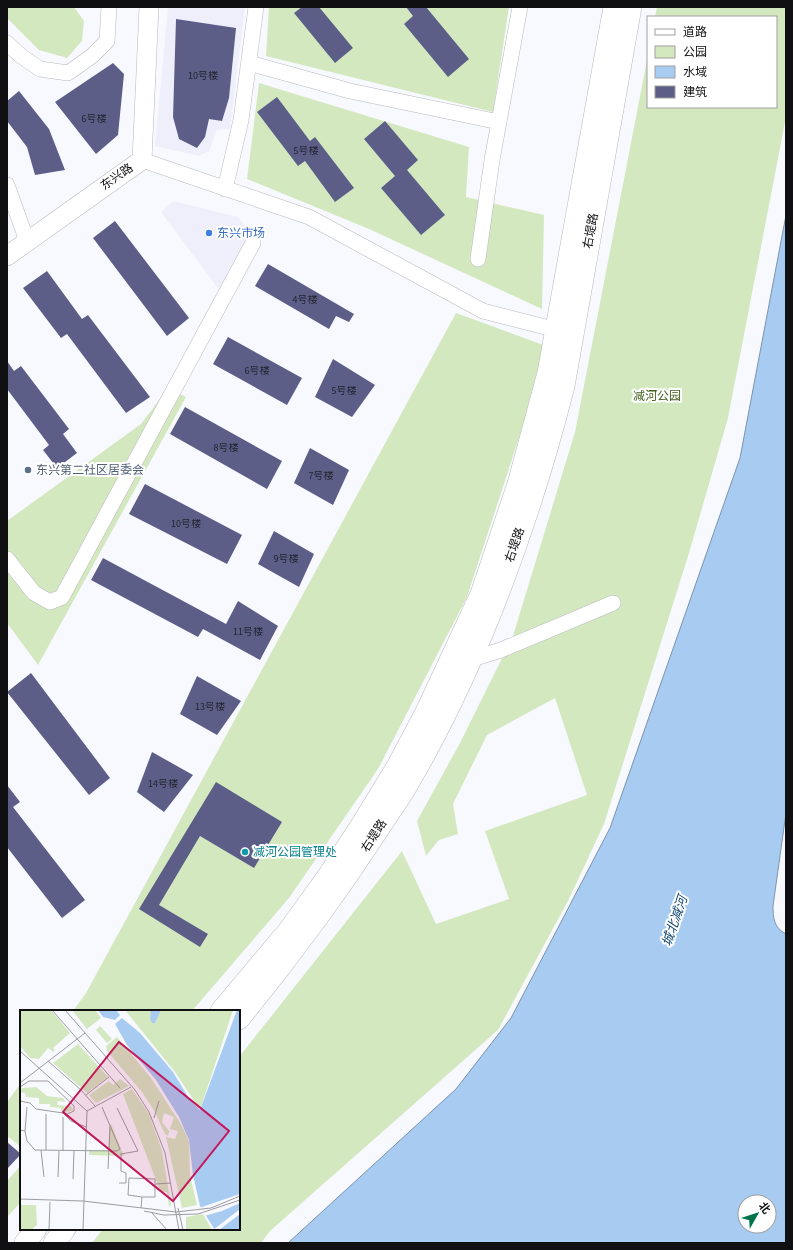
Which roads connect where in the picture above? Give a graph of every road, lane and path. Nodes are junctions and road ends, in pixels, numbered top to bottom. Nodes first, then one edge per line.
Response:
1 (110, 7) edge
2 (149, 7) edge
3 (256, 7) edge
4 (520, 7) edge
5 (614, 7) edge
6 (631, 7) edge
7 (7, 43) edge
8 (249, 63) junction
9 (499, 122) junction
10 (142, 160) junction
11 (7, 185) edge
12 (225, 190) junction
13 (27, 241) junction
14 (253, 243) dead end
15 (7, 256) edge
16 (478, 259) dead end
17 (557, 330) junction
18 (7, 559) edge
19 (613, 603) dead end
20 (472, 659) junction
21 (222, 1010) edge
22 (240, 1018) edge
23 (35, 1230) edge
24 (65, 1230) edge
25 (25, 1243) edge
26 (54, 1243) edge

1 - 7 street
2 - 10 street, 东兴路
3 - 8 street
4 - 9 street
5 - 17 main road, 右堤路
6 - 20 main road, 右堤路
8 - 9 street
8 - 12 street
9 - 16 street
10 - 12 street
10 - 13 street, 东兴路
11 - 13 street
12 - 17 street
13 - 15 street, 东兴路
14 - 18 street
17 - 21 main road, 右堤路
19 - 20 street
20 - 22 main road, 右堤路
23 - 25 main road
24 - 26 main road

